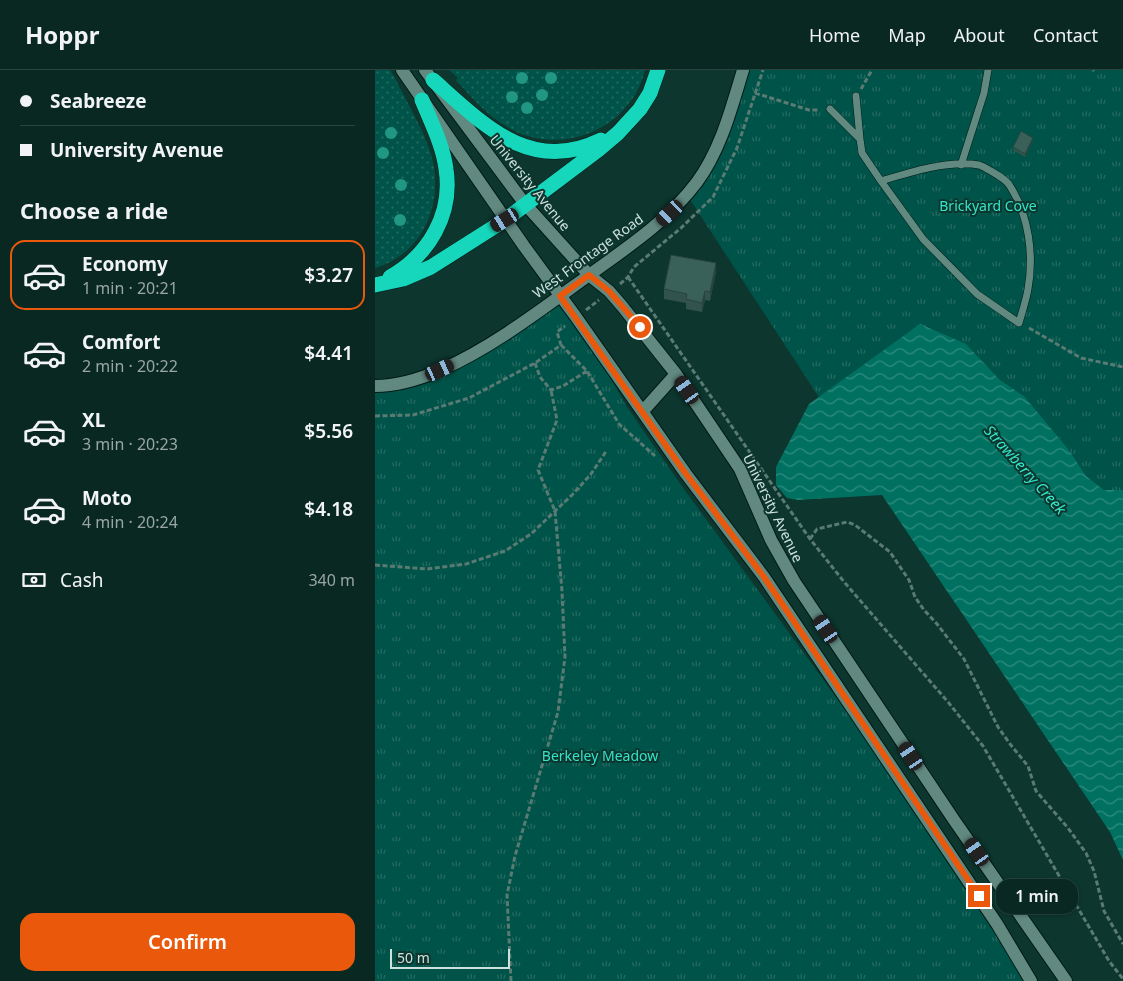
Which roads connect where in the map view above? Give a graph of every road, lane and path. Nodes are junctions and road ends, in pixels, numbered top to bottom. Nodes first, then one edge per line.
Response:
1 (402, 70) edge
2 (658, 70) edge
3 (743, 70) edge
4 (872, 70) edge
5 (988, 70) edge
6 (429, 75) edge
7 (755, 92) dead end
8 (856, 96) joint
9 (422, 100) junction
10 (830, 109) joint
11 (635, 116) junction
12 (859, 139) junction
13 (961, 165) junction
14 (881, 181) junction
15 (525, 204) junction
16 (505, 220) junction
17 (589, 275) junction
18 (628, 277) dead end
19 (375, 285) edge
20 (560, 296) junction
21 (1019, 323) junction
22 (561, 345) dead end
23 (535, 363) dead end
24 (1123, 367) edge
25 (587, 371) junction
26 (675, 374) junction
27 (375, 386) edge
28 (551, 390) junction
29 (643, 411) junction
30 (607, 450) dead end
31 (658, 459) dead end
32 (555, 511) junction
33 (810, 539) junction
34 (375, 565) edge
35 (1123, 944) edge
36 (1123, 979) edge
37 (511, 981) edge
38 (1031, 981) edge
39 (1067, 981) edge

1 - 9 street
2 - 11 highway
3 - 17 street, West Frontage Road
4 - 8 path
5 - 13 lane
6 - 11 highway
6 - 15 street, University Avenue
7 - 10 path
8 - 12 lane
9 - 16 street
9 - 19 highway
10 - 12 lane
11 - 15 highway
12 - 14 lane
13 - 14 lane
13 - 21 lane
14 - 21 lane
15 - 16 highway
15 - 17 street, University Avenue
16 - 19 highway
16 - 20 street
17 - 20 street, West Frontage Road
17 - 26 street, University Avenue
18 - 33 path
20 - 27 street, West Frontage Road
20 - 29 street
21 - 24 path
22 - 25 path
23 - 28 path
25 - 28 path
25 - 31 path
26 - 29 street
26 - 39 street, University Avenue
28 - 32 path
29 - 38 street
30 - 32 path
32 - 34 path
32 - 37 path
33 - 35 path
33 - 36 path

